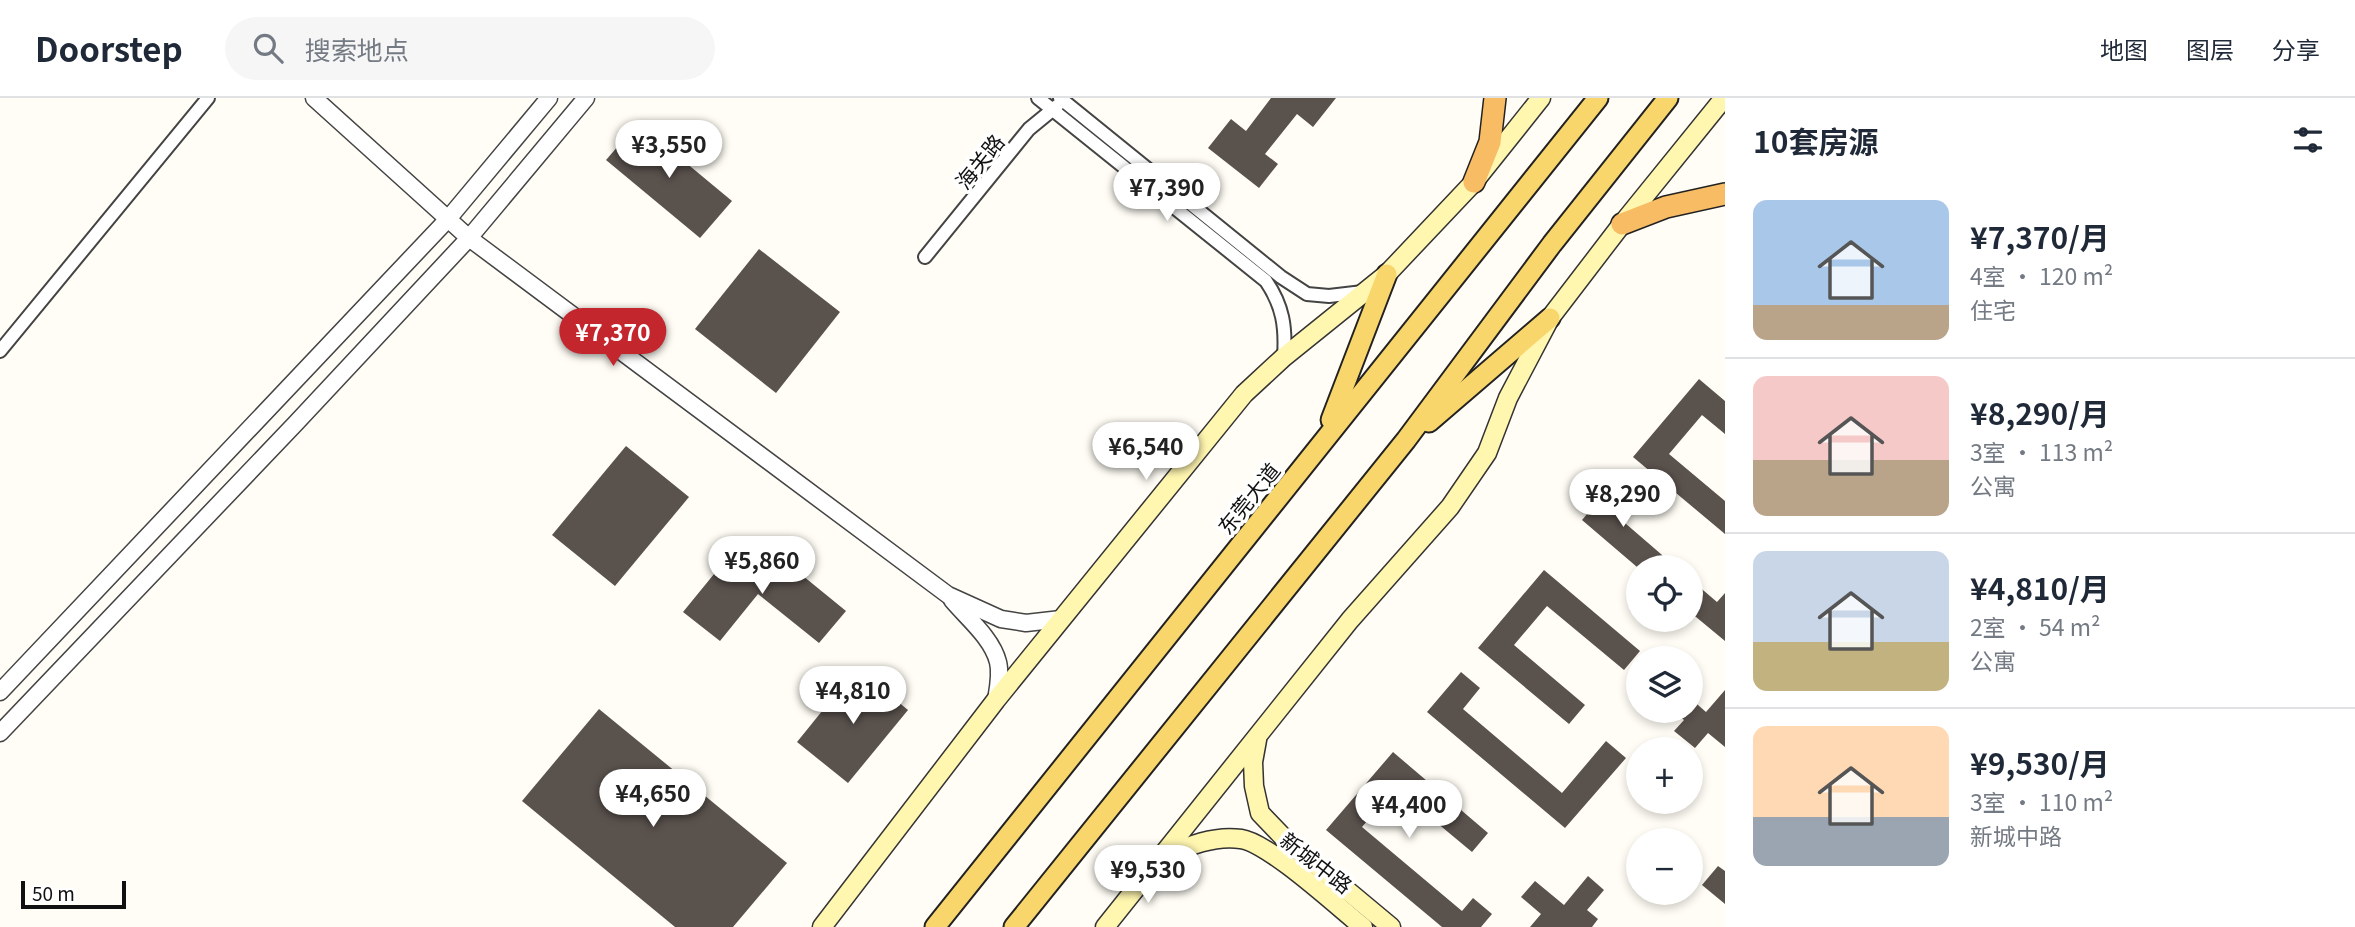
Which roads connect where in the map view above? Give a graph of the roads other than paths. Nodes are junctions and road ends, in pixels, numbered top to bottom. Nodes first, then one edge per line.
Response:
1 (208, 98) edge
2 (314, 98) edge
3 (549, 98) edge
4 (586, 98) edge
5 (1038, 98) edge
6 (1495, 98) edge
7 (1541, 98) edge
8 (1598, 98) edge
9 (1668, 98) edge
10 (1724, 98) edge
11 (1065, 99) edge
12 (1052, 109) junction
13 (1474, 182) junction
14 (1725, 194) edge
15 (448, 219) junction
16 (1622, 224) junction
17 (469, 238) junction
18 (925, 257) dead end
19 (1387, 274) junction
20 (1367, 291) junction
21 (1550, 318) junction
22 (0, 351) edge
23 (1284, 357) junction
24 (1325, 438) junction
25 (1406, 440) junction
26 (948, 596) junction
27 (1062, 619) junction
28 (0, 692) edge
29 (996, 700) junction
30 (0, 733) edge
31 (1257, 737) junction
32 (1160, 859) junction
33 (822, 927) edge
34 (935, 927) edge
35 (1014, 927) edge
36 (1105, 927) edge
37 (1363, 927) edge
38 (1391, 927) edge

1 - 22 street
2 - 15 street
3 - 15 street
4 - 17 street
5 - 12 street
6 - 13 highway
7 - 13 main road
8 - 24 main road, 东莞大道
9 - 25 main road
10 - 16 main road
11 - 12 street, 海关路
11 - 20 street
12 - 18 street, 海关路
12 - 23 street
13 - 19 main road
14 - 16 highway
15 - 17 street
15 - 28 street
16 - 21 main road
17 - 26 street
17 - 30 street
19 - 20 main road
19 - 24 main road
20 - 23 main road
21 - 25 main road
21 - 31 main road
23 - 27 main road
24 - 34 main road, 东莞大道
25 - 35 main road
26 - 27 street
26 - 29 street
27 - 29 main road
29 - 33 main road
31 - 32 main road
31 - 38 main road, 新城中路
32 - 36 main road
32 - 37 main road, 新城中路

